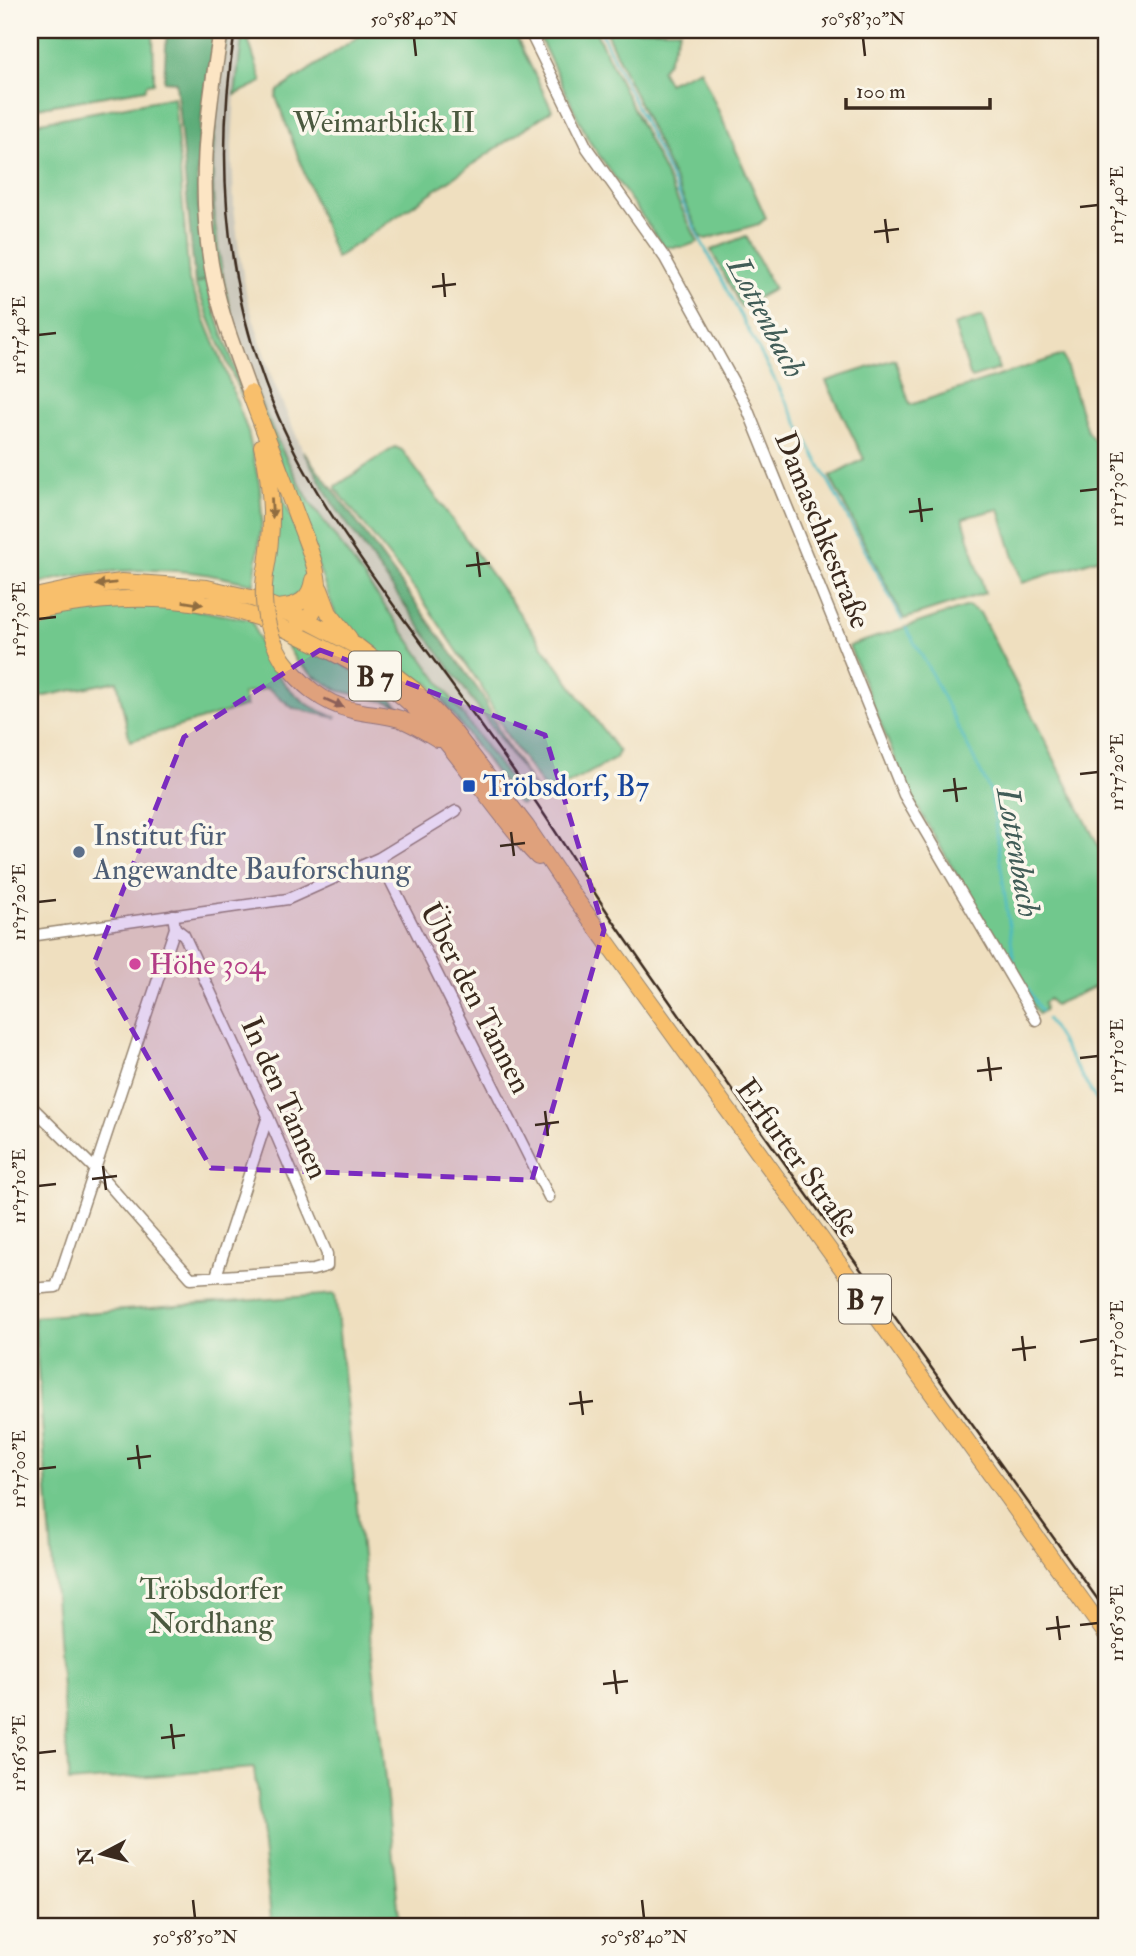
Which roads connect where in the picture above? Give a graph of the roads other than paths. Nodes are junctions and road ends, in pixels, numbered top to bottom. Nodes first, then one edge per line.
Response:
1 (221, 30) edge
2 (529, 30) edge
3 (250, 393) junction
4 (314, 570) junction
5 (30, 598) edge
6 (274, 608) junction
7 (30, 612) edge
8 (306, 620) junction
9 (285, 628) junction
10 (358, 647) junction
11 (450, 746) junction
12 (456, 811) dead end
13 (379, 858) junction
14 (567, 887) junction
15 (173, 915) junction
16 (175, 928) junction
17 (30, 936) edge
18 (1037, 1020) dead end
19 (30, 1105) edge
20 (268, 1116) junction
21 (94, 1168) junction
22 (549, 1197) dead end
23 (216, 1276) junction
24 (30, 1289) edge
25 (1106, 1634) edge

1 - 3 street
2 - 18 street, Damaschkestraße
3 - 4 main road
3 -> 11 main road, B 7, bridge
4 - 6 main road
4 - 8 main road
4 - 10 main road
6 -> 5 main road, B 7
6 - 8 main road, B 7
7 -> 9 main road, B 7
8 - 9 main road
8 - 10 main road, B 7
9 - 11 main road, B 7
10 - 14 main road, Erfurter Straße / B 7
11 - 14 main road, Erfurter Straße / B 7
12 - 13 street
13 - 15 street
13 - 22 street, Über den Tannen
14 - 25 main road, Erfurter Straße / B 7
15 - 16 street, In den Tannen
15 - 17 street
16 - 20 street, In den Tannen
16 - 21 street
19 - 21 street
20 - 23 street
20 - 23 street, In den Tannen
21 - 23 street
21 - 24 street

